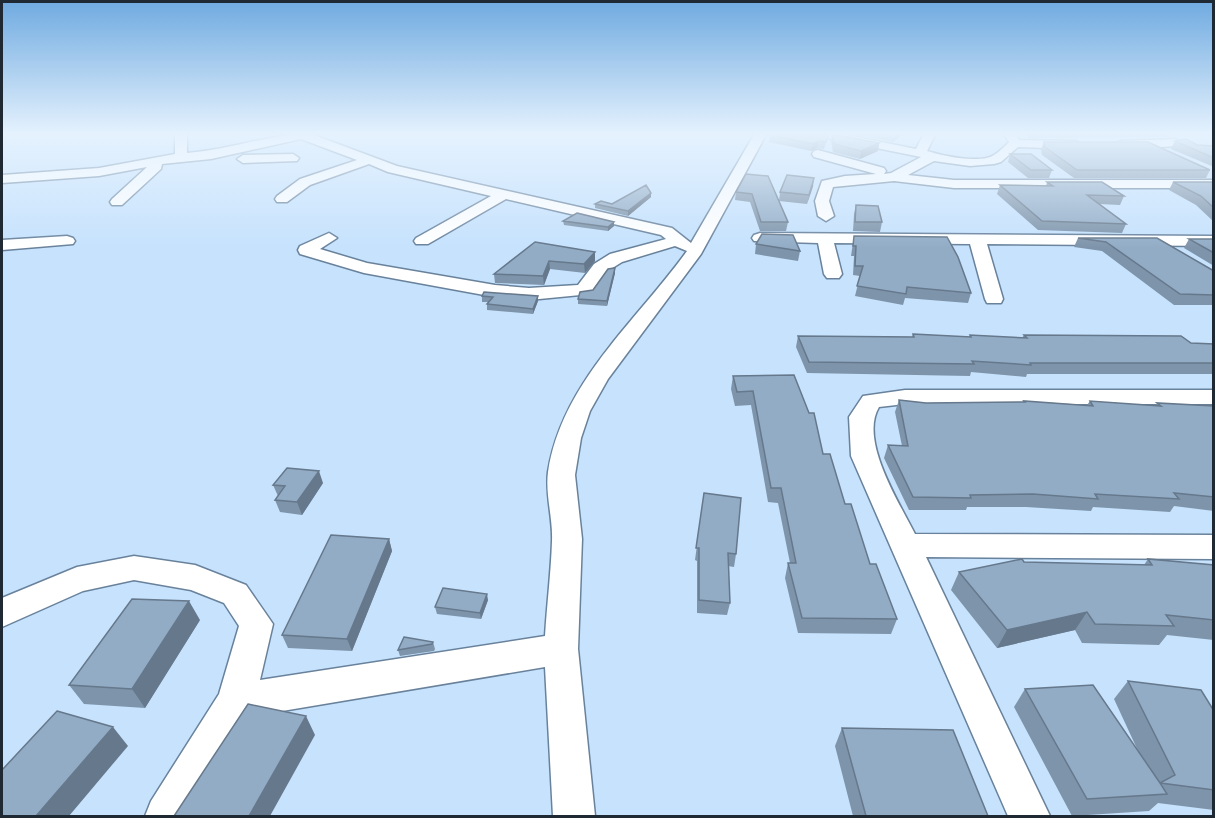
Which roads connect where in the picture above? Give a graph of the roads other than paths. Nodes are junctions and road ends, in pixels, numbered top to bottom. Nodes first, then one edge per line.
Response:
1 (104, 171) edge
2 (150, 171) edge
3 (336, 171) edge
4 (403, 171) edge
5 (736, 171) edge
6 (880, 171) edge
7 (903, 171) edge
8 (1052, 171) edge
9 (897, 176) junction
10 (2, 181) edge
11 (1070, 184) junction
12 (1214, 184) edge
13 (506, 194) junction
14 (282, 199) dead end
15 (117, 202) dead end
16 (826, 216) dead end
17 (329, 238) dead end
18 (760, 238) edge
19 (825, 238) junction
20 (977, 238) junction
21 (67, 241) dead end
22 (1157, 241) junction
23 (1214, 241) edge
24 (422, 242) dead end
25 (2, 245) edge
26 (687, 247) junction
27 (1185, 259) edge
28 (833, 274) dead end
29 (994, 299) dead end
30 (1214, 397) edge
31 (905, 545) junction
32 (1214, 547) edge
33 (2, 613) edge
34 (561, 649) junction
35 (236, 701) junction
36 (166, 816) edge
37 (574, 816) edge
38 (1029, 816) edge

1 - 10 street
2 - 15 street
3 - 14 street
4 - 13 street
5 - 26 street
6 - 9 street
7 - 9 street
8 - 11 street
9 - 11 street
9 - 16 street
11 - 12 street
13 - 24 street
13 - 26 street
17 - 26 street
18 - 19 street
19 - 20 street
19 - 28 street
20 - 22 street
20 - 29 street
21 - 25 street
22 - 23 street
22 - 27 street
26 - 34 street
30 - 31 street
31 - 32 street
31 - 38 street
33 - 35 street
34 - 35 street
34 - 37 street
35 - 36 street

